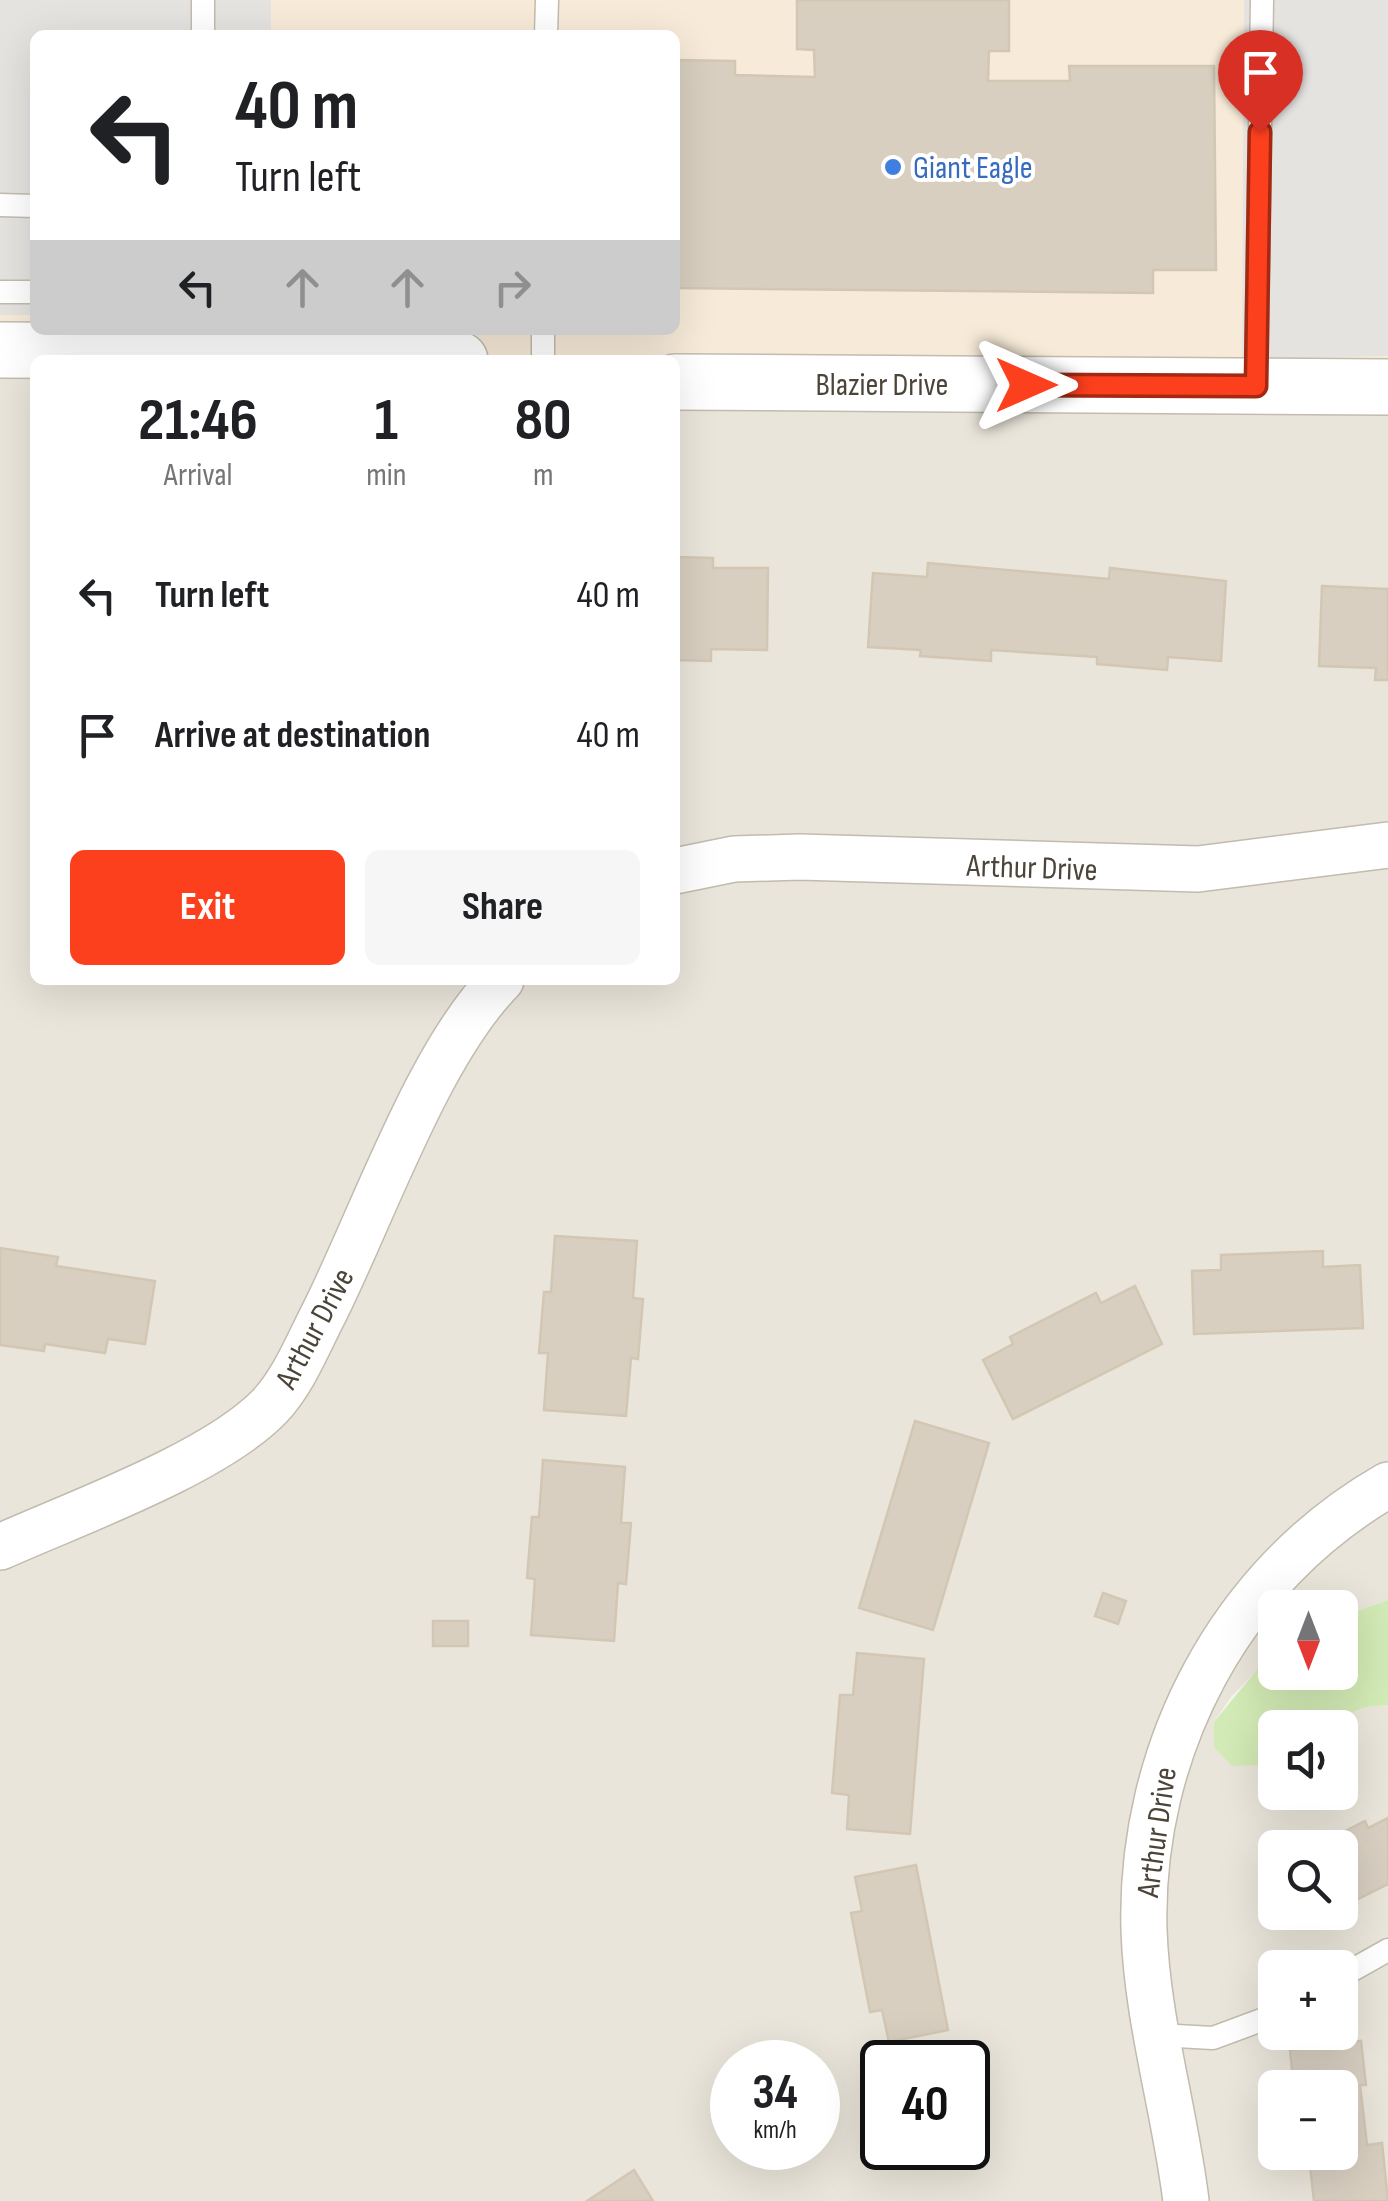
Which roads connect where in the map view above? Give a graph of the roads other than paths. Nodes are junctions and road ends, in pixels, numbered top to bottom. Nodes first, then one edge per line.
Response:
1 (203, 0) edge
2 (546, 0) edge
3 (1262, 0) edge
4 (203, 30) edge
5 (546, 30) edge
6 (0, 204) edge
7 (30, 206) edge
8 (0, 292) edge
9 (30, 292) edge
10 (179, 342) edge
11 (0, 350) edge
12 (387, 355) edge
13 (680, 382) edge
14 (1256, 386) junction
15 (1388, 387) edge
16 (1388, 845) edge
17 (680, 870) edge
18 (497, 985) edge
19 (1388, 1485) edge
20 (0, 1547) edge
21 (1387, 1953) edge
22 (1358, 1968) edge
23 (1258, 2021) edge
24 (1158, 2034) junction
25 (1186, 2201) edge

1 - 4 lane
2 - 5 lane
3 - 14 lane
6 - 7 lane
8 - 9 lane
10 - 11 street
10 - 12 street
13 - 14 street, Blazier Drive
14 - 15 street, Blazier Drive
16 - 17 street, Arthur Drive
18 - 20 street, Arthur Drive
19 - 24 street, Arthur Drive
21 - 22 lane
23 - 24 lane
24 - 25 street, Arthur Drive

